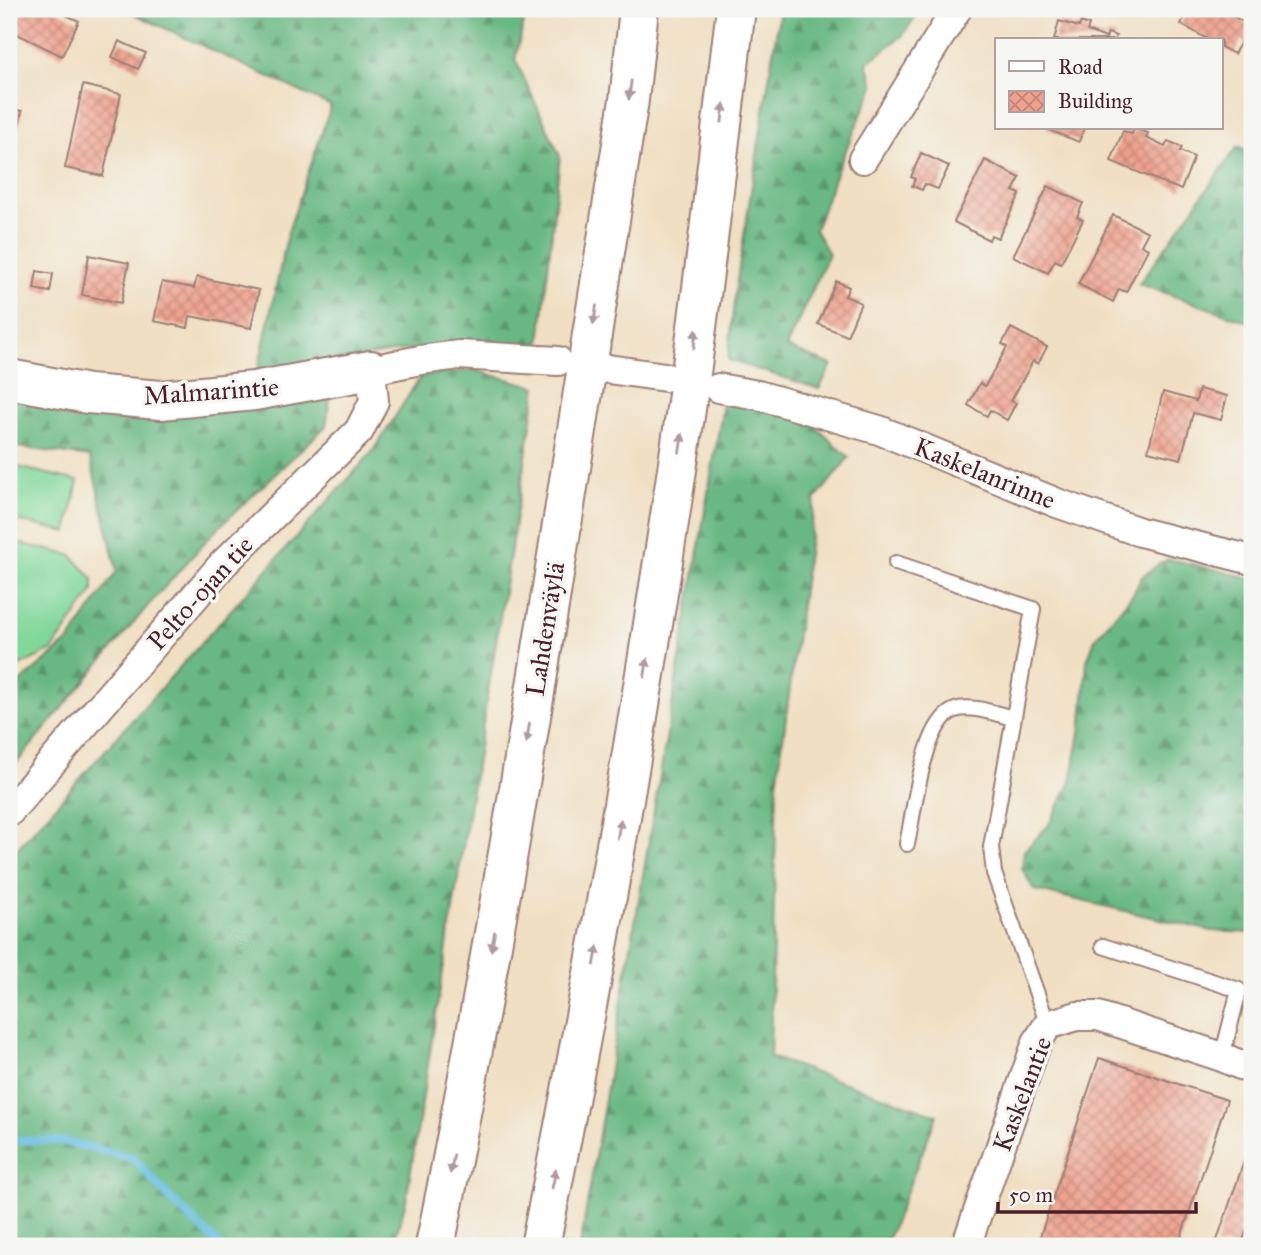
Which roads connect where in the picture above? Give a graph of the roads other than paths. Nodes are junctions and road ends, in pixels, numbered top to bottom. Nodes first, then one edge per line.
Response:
1 (639, 9) edge
2 (736, 9) edge
3 (957, 9) edge
4 (863, 159) dead end
5 (558, 361) dead end
6 (608, 369) dead end
7 (371, 370) junction
8 (665, 377) dead end
9 (9, 379) edge
10 (718, 387) dead end
11 (1252, 560) edge
12 (896, 564) dead end
13 (1013, 718) junction
14 (9, 812) edge
15 (907, 844) dead end
16 (1103, 946) dead end
17 (1048, 1026) junction
18 (1222, 1057) junction
19 (1252, 1070) edge
20 (435, 1246) edge
21 (540, 1246) edge
22 (966, 1246) edge

1 -> 20 main road, Lahdenväylä
21 -> 2 main road
3 - 4 street
5 - 7 street
6 - 8 street
7 - 9 main road, Malmarintie
7 - 14 street, Pelto-ojan tie
10 - 11 street, Kaskelanrinne
12 - 13 lane
13 - 15 lane
13 - 17 lane
16 - 18 lane
17 - 18 street, Kaskelantie
17 - 22 street, Kaskelantie
18 - 19 street, Kaskelantie

